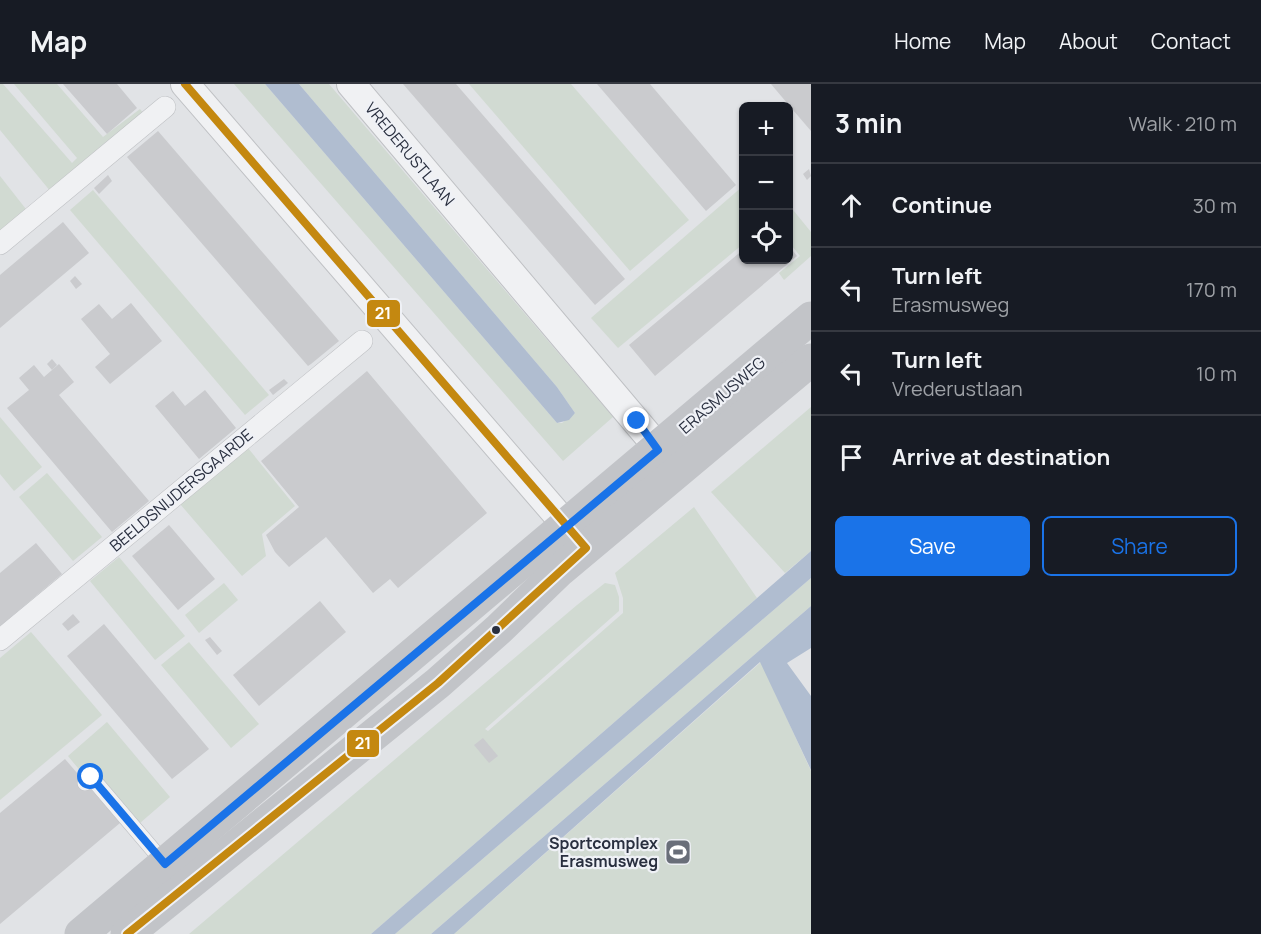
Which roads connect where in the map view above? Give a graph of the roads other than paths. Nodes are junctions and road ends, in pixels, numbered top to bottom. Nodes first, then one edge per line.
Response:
1 (185, 84) edge
2 (351, 84) edge
3 (165, 107) dead end
4 (0, 244) edge
5 (811, 318) edge
6 (362, 340) dead end
7 (811, 360) edge
8 (668, 460) junction
9 (577, 537) junction
10 (0, 640) edge
11 (85, 783) dead end
12 (165, 864) junction
13 (81, 934) edge
14 (127, 934) edge

1 - 9 street
2 - 8 street, VREDERUSTLAAN
3 - 4 street
5 - 8 main road, ERASMUSWEG
6 - 10 street, BEELDSNIJDERSGAARDE
7 - 8 main road, ERASMUSWEG
8 - 9 main road, ERASMUSWEG
9 - 12 main road, ERASMUSWEG
9 - 14 main road, ERASMUSWEG
11 - 12 lane
12 - 13 main road, ERASMUSWEG

